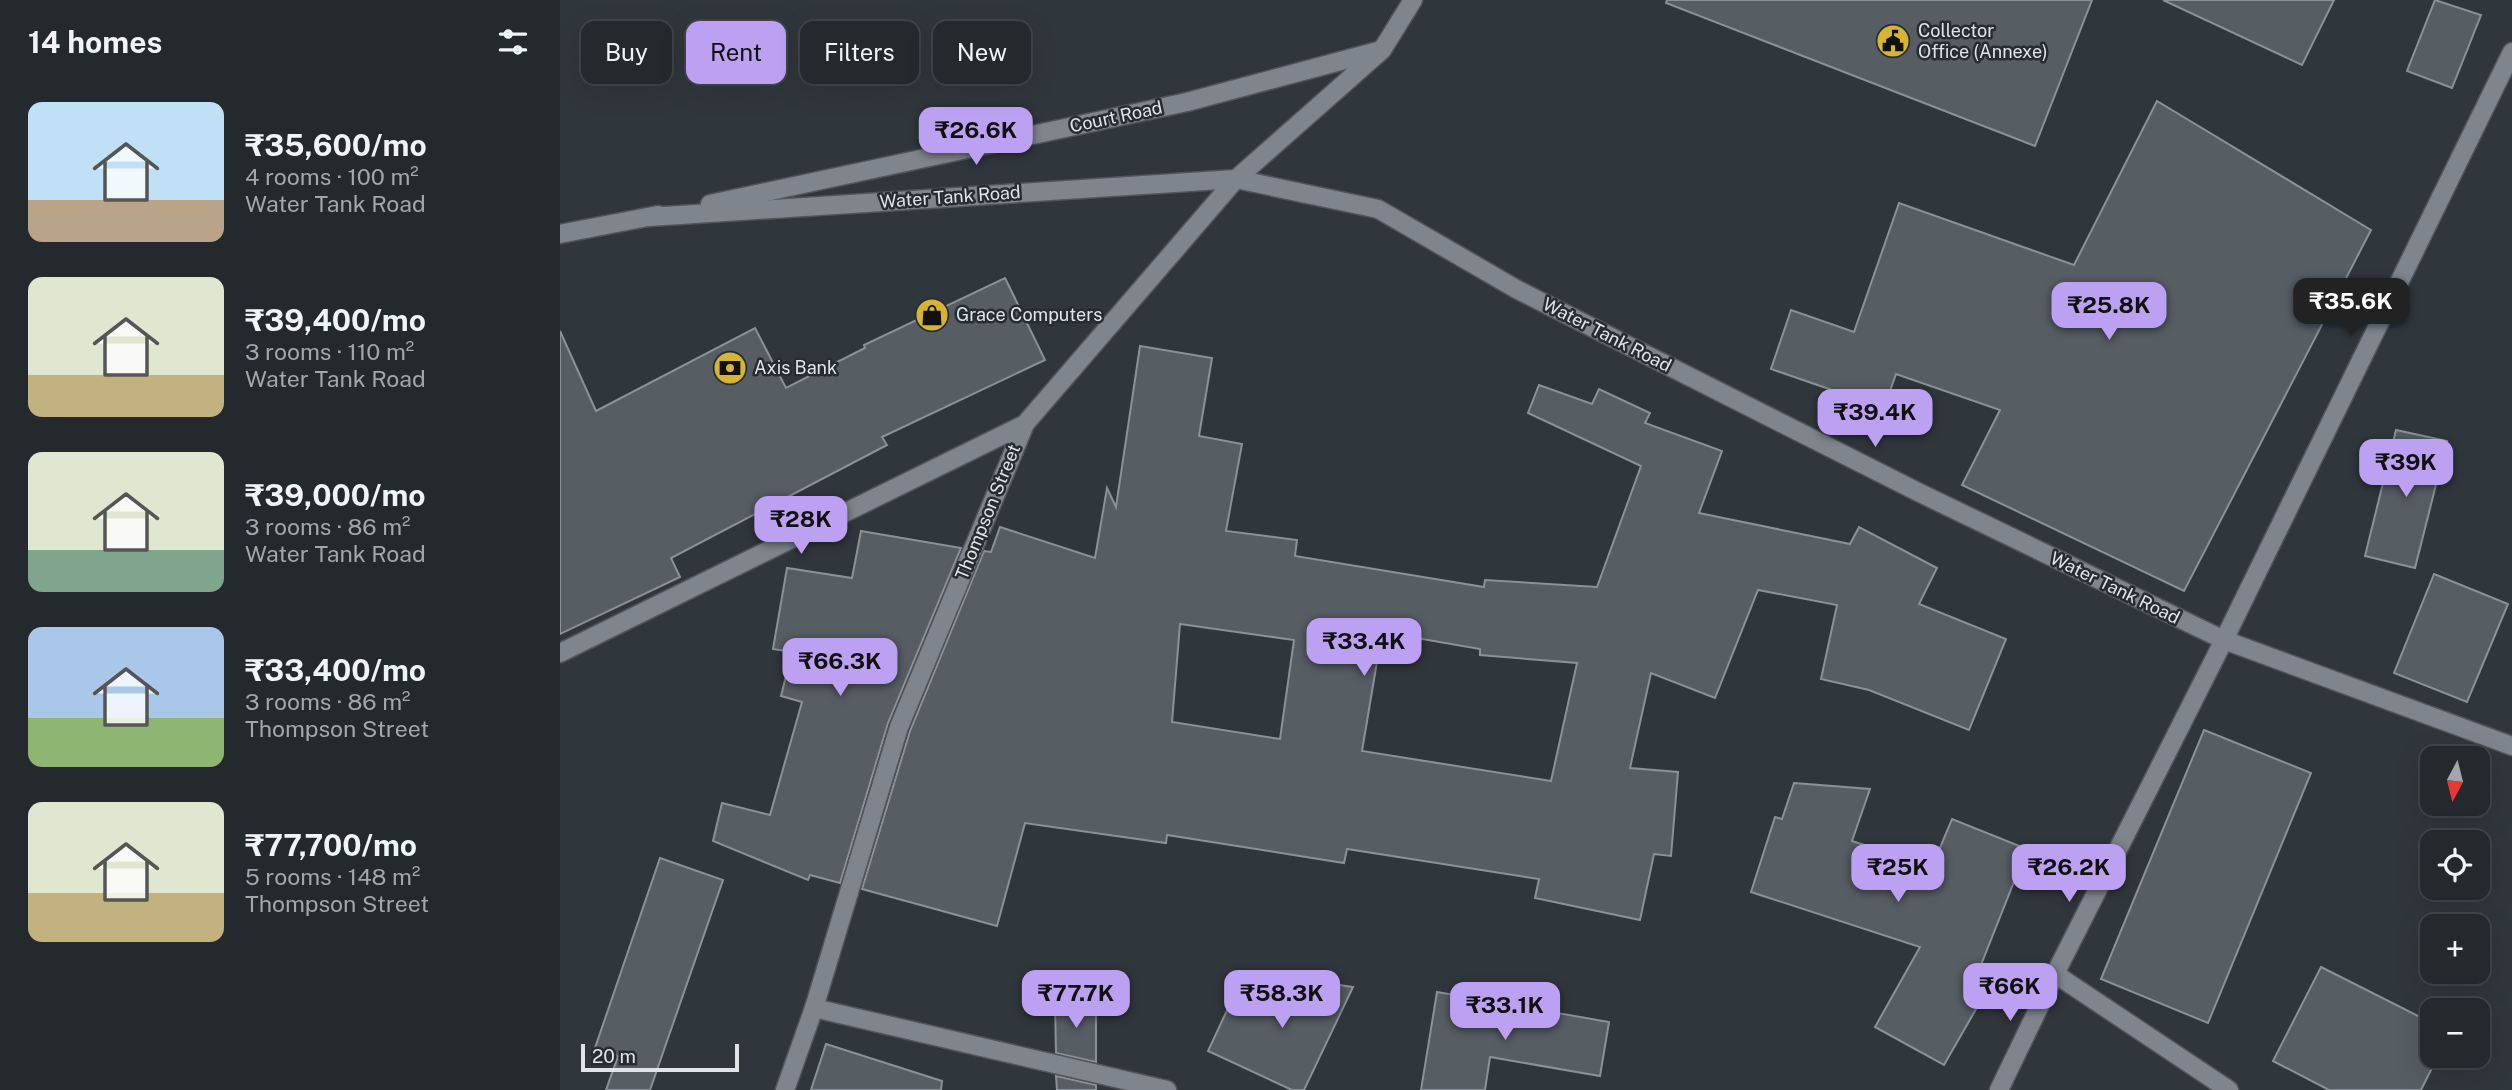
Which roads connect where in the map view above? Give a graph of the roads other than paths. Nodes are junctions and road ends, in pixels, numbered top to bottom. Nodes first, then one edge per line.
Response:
1 (1413, 0) edge
2 (1381, 50) junction
3 (2512, 52) edge
4 (1236, 179) junction
5 (649, 217) junction
6 (560, 234) edge
7 (1025, 424) junction
8 (2224, 640) junction
9 (560, 653) edge
10 (2512, 746) edge
11 (2056, 974) junction
12 (814, 1008) junction
13 (785, 1090) edge
14 (1167, 1090) edge
15 (1999, 1090) edge
16 (2229, 1090) edge

1 - 2 street, Thompson Street
2 - 4 street, Thompson Street
2 - 5 street, Court Road
3 - 8 street
4 - 5 street, Water Tank Road
4 - 7 street, Thompson Street
4 - 8 street, Water Tank Road
5 - 6 street, Court Road
7 - 9 street
7 - 12 street, Thompson Street
8 - 10 street, Water Tank Road
8 - 11 street
11 - 15 street
11 - 16 street
12 - 13 street, Thompson Street
12 - 14 street

